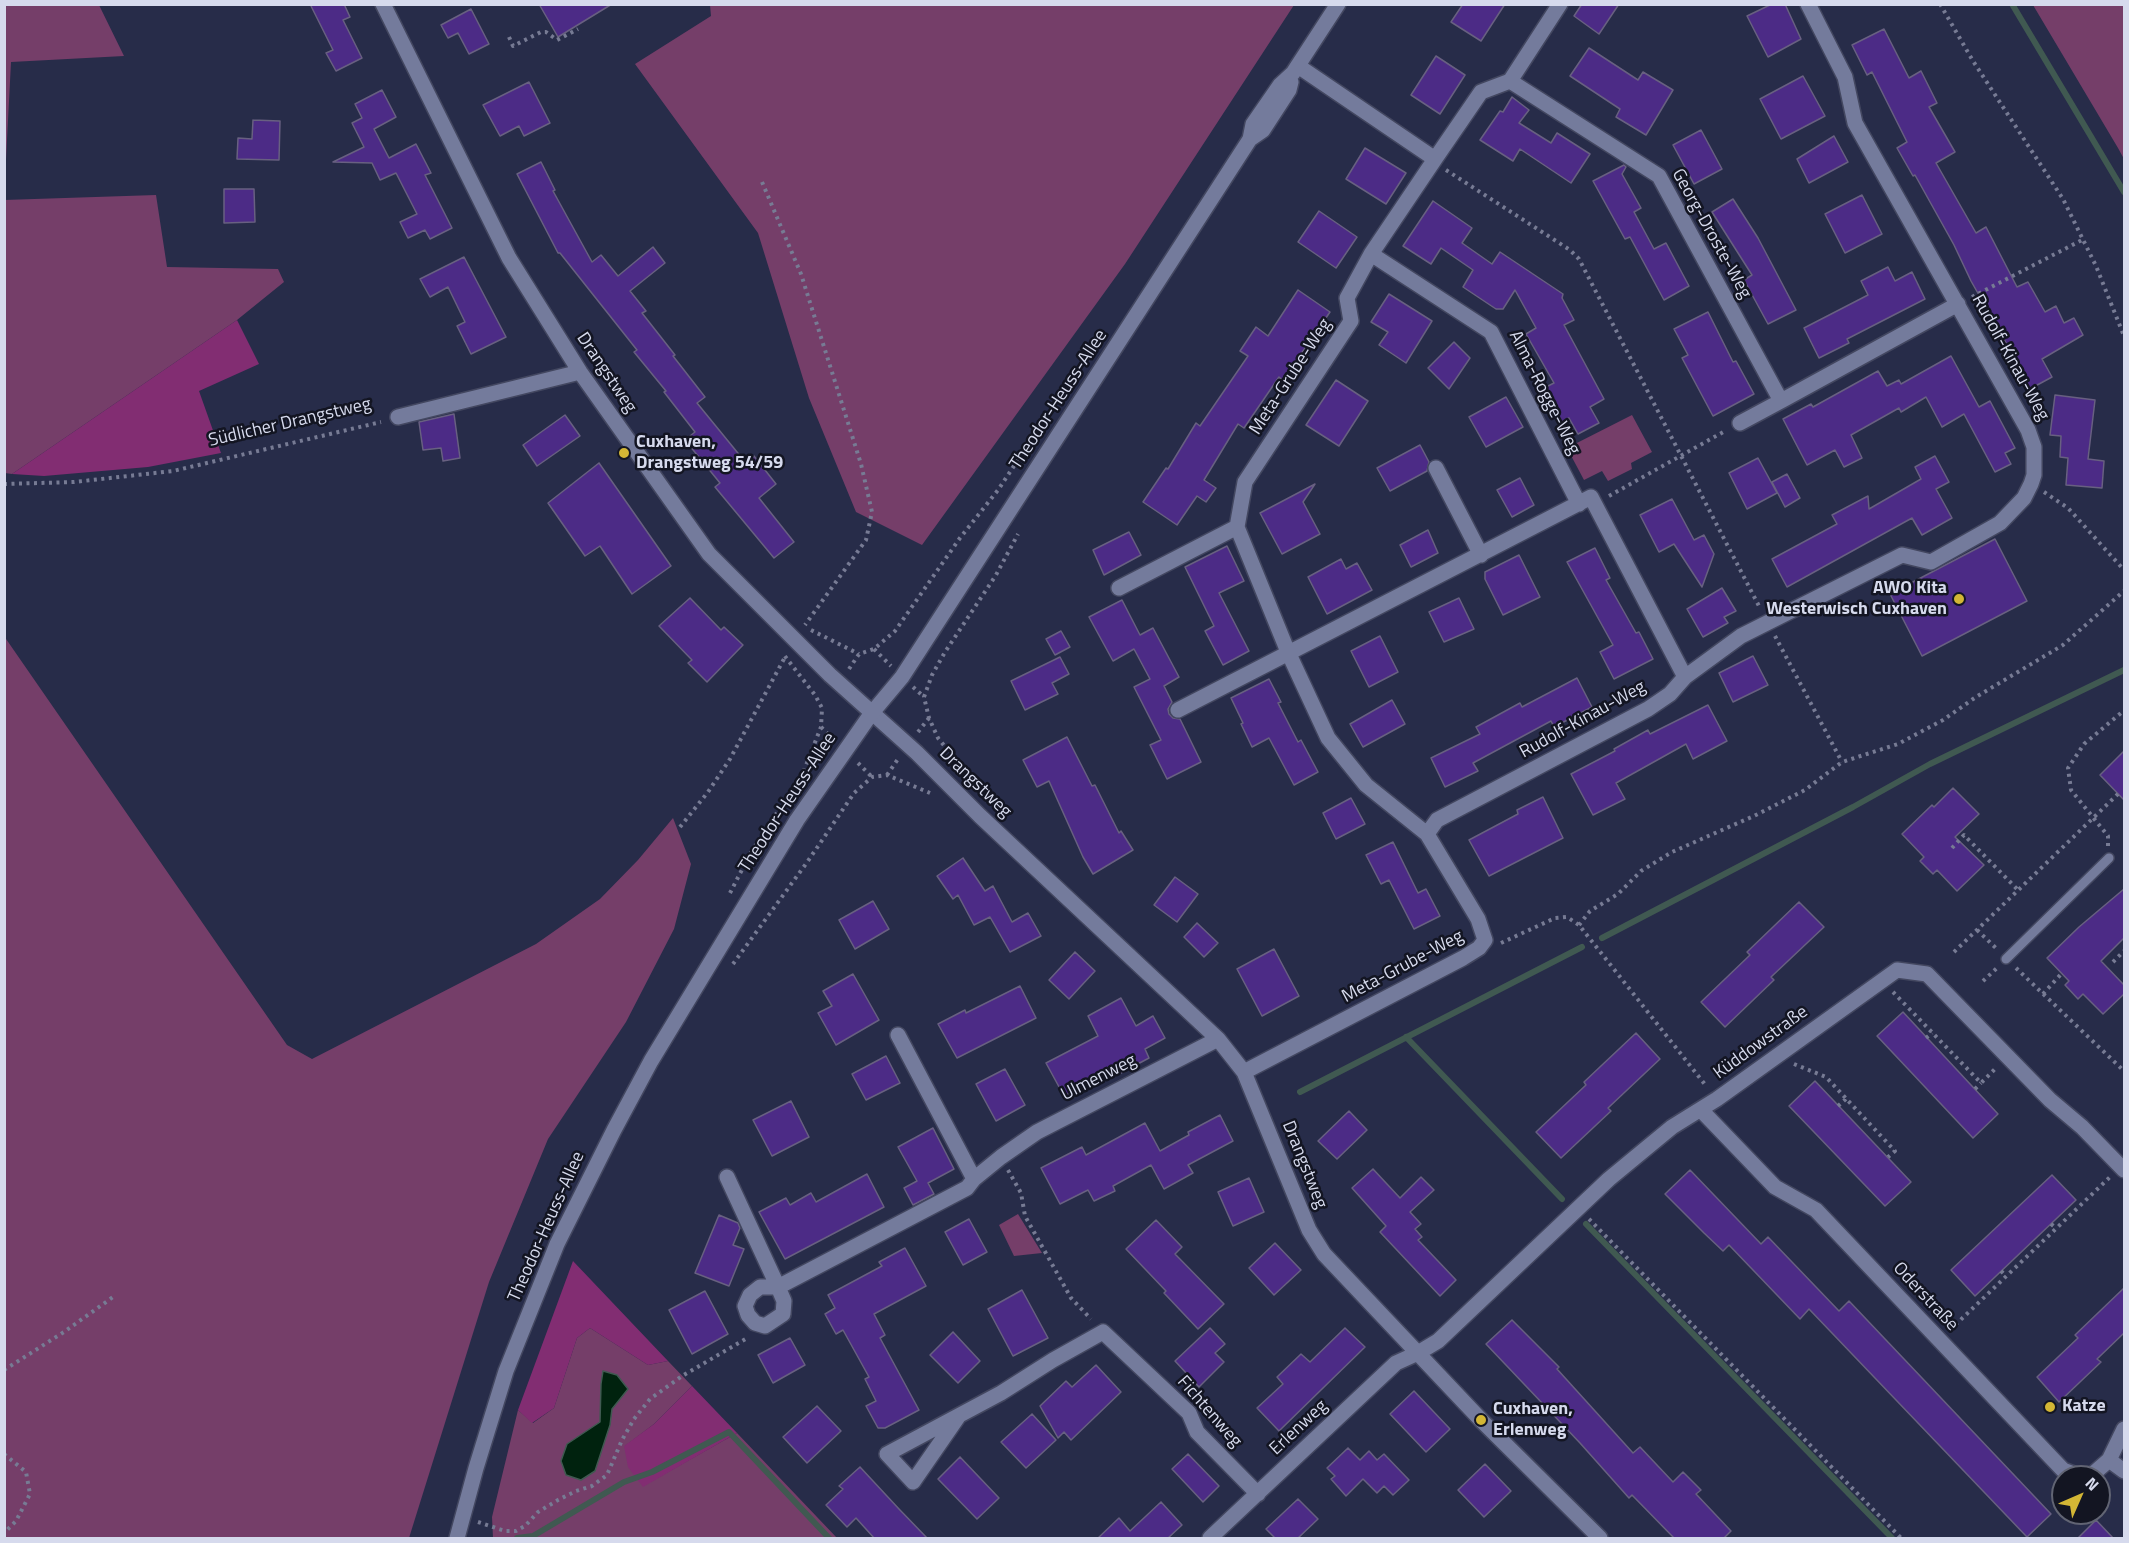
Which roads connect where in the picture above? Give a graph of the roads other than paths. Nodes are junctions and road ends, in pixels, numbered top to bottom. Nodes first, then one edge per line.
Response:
1 (383, 4) edge
2 (1338, 4) edge
3 (1560, 4) edge
4 (1808, 4) edge
5 (1295, 70) junction
6 (1510, 81) junction
7 (1435, 159) junction
8 (1371, 254) junction
9 (1958, 304) junction
10 (580, 372) junction
11 (1781, 401) junction
12 (398, 417) road end
13 (1740, 423) road end
14 (1436, 468) dead end
15 (1585, 500) junction
16 (1237, 527) junction
17 (1481, 555) junction
18 (1119, 588) dead end
19 (1287, 652) junction
20 (1685, 676) junction
21 (1178, 710) dead end
22 (871, 714) junction
23 (1427, 834) junction
24 (2109, 858) road end
25 (2006, 959) road end
26 (898, 1035) dead end
27 (1218, 1039) junction
28 (1244, 1072) junction
29 (1701, 1110) junction
30 (2123, 1168) edge
31 (728, 1177) dead end
32 (974, 1179) junction
33 (778, 1287) junction
34 (1418, 1353) junction
35 (958, 1417) junction
36 (2124, 1429) edge
37 (2109, 1460) junction
38 (2124, 1471) edge
39 (1258, 1494) junction
40 (457, 1539) edge
41 (1210, 1539) edge
42 (1600, 1539) edge

1 - 10 street, Drangstweg
2 - 5 street, Theodor-Heuss-Allee
3 - 6 street
4 - 9 street, Rudolf-Kinau-Weg
5 - 7 street
5 - 22 street, Theodor-Heuss-Allee
6 - 7 street, Meta-Grube-Weg
6 - 11 street, Georg-Droste-Weg
7 - 8 street, Meta-Grube-Weg
8 - 15 street, Alma-Rogge-Weg
8 - 16 street, Meta-Grube-Weg
9 - 11 street
9 - 20 street, Rudolf-Kinau-Weg
10 - 12 street, Südlicher Drangstweg
10 - 22 street, Drangstweg
11 - 13 street
14 - 17 street
15 - 17 street
15 - 20 street, Alma-Rogge-Weg
16 - 18 street
16 - 19 street, Meta-Grube-Weg
17 - 19 street
19 - 21 street
19 - 23 street, Meta-Grube-Weg
20 - 23 street, Rudolf-Kinau-Weg
22 - 27 street, Drangstweg
22 - 40 street, Theodor-Heuss-Allee
23 - 28 street, Meta-Grube-Weg
24 - 25 lane
26 - 32 street
27 - 28 street, Drangstweg
27 - 32 street, Ulmenweg
28 - 34 street, Drangstweg
29 - 30 street, Küddowstraße
29 - 34 street, Küddowstraße
29 - 37 street, Oderstraße
31 - 33 street
32 - 33 street, Ulmenweg
33 - 33 street, Ulmenweg
34 - 39 street, Erlenweg
34 - 42 street, Drangstweg
35 - 35 street
35 - 39 street, Fichtenweg
36 - 37 street
37 - 38 street
39 - 41 street, Erlenweg

